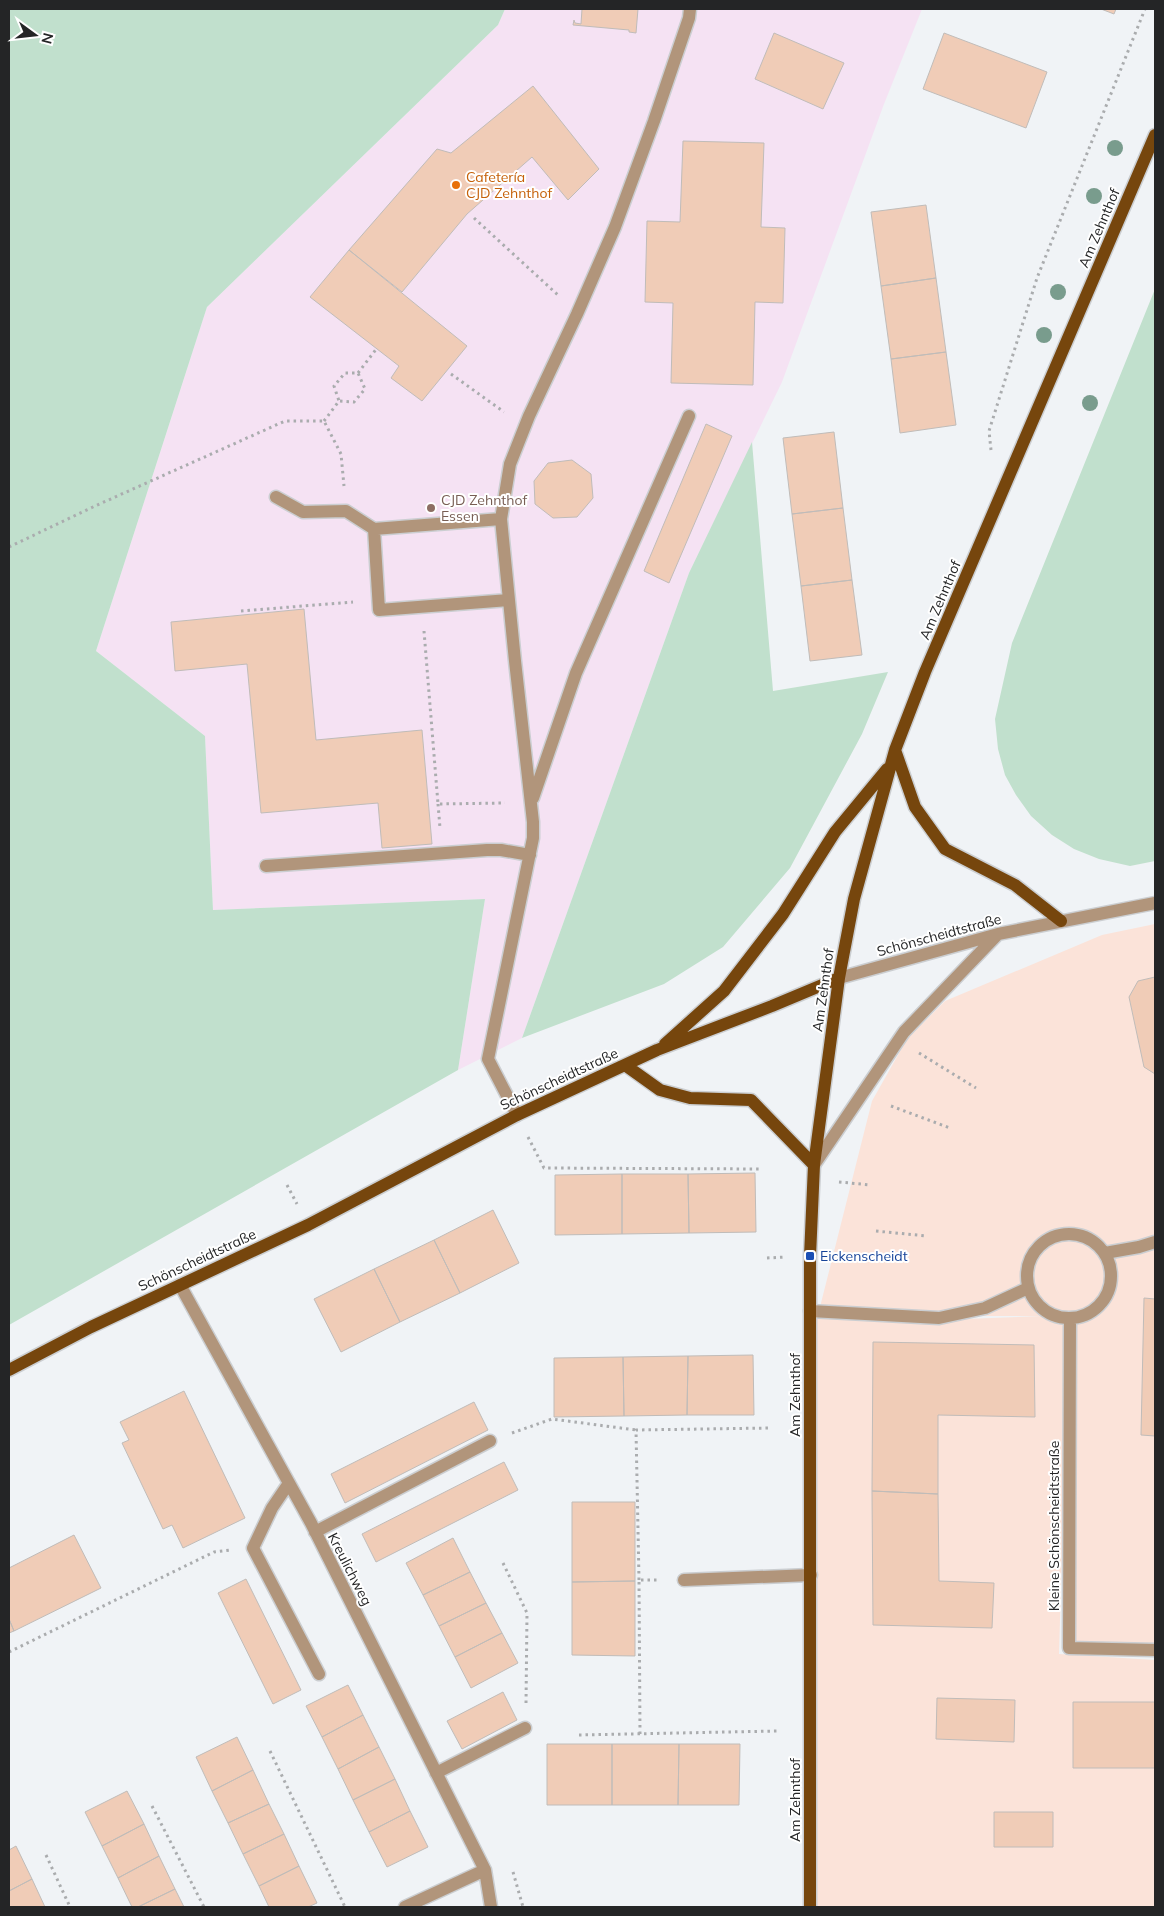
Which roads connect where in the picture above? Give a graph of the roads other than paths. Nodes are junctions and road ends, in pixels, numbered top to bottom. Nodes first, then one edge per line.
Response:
1 (690, 9) edge
2 (1155, 135) edge
3 (689, 416) dead end
4 (276, 497) dead end
5 (501, 519) junction
6 (374, 529) junction
7 (509, 600) junction
8 (895, 750) junction
9 (891, 765) junction
10 (531, 803) junction
11 (530, 855) junction
12 (266, 866) dead end
13 (1155, 903) edge
14 (1061, 921) junction
15 (998, 934) junction
16 (839, 978) junction
17 (657, 1050) junction
18 (625, 1065) junction
19 (517, 1115) junction
20 (814, 1165) junction
21 (1155, 1242) edge
22 (1105, 1253) junction
23 (180, 1285) junction
24 (1028, 1288) junction
25 (810, 1311) junction
26 (1070, 1318) junction
27 (9, 1370) edge
28 (490, 1441) road end
29 (289, 1483) junction
30 (315, 1532) junction
31 (811, 1576) junction
32 (684, 1580) dead end
33 (1155, 1650) edge
34 (319, 1674) dead end
35 (525, 1728) road end
36 (436, 1773) junction
37 (485, 1870) junction
38 (405, 1907) edge
39 (491, 1907) edge
40 (810, 1907) edge

1 - 5 street
2 - 8 main road, Am Zehnthof
3 - 10 street
4 - 6 street
5 - 6 street
5 - 7 street
6 - 7 street
7 - 10 street
8 - 9 main road, Am Zehnthof
8 - 14 main road
9 - 16 main road, Am Zehnthof
9 - 17 main road
10 - 11 street
11 - 12 street
11 - 19 street
13 - 14 street, Schönscheidtstraße
14 - 15 street, Schönscheidtstraße
15 - 16 street, Schönscheidtstraße
15 - 20 street
16 - 17 main road, Schönscheidtstraße
16 - 20 main road, Am Zehnthof
17 - 18 main road, Schönscheidtstraße
18 - 19 main road, Schönscheidtstraße
18 - 20 main road
19 - 23 main road, Schönscheidtstraße
20 - 25 main road, Am Zehnthof
21 - 22 street
22 - 24 street
22 - 26 street
23 - 27 main road, Schönscheidtstraße
23 - 29 street, Kreulichweg
24 - 25 street
24 - 26 street
25 - 31 main road, Am Zehnthof
26 - 33 street, Kleine Schönscheidtstraße
28 - 30 street
29 - 30 street, Kreulichweg
29 - 34 street
30 - 36 street, Kreulichweg
31 - 32 street
31 - 40 main road, Am Zehnthof
35 - 36 street
36 - 37 street, Kreulichweg
37 - 38 street
37 - 39 street, Kreulichweg

